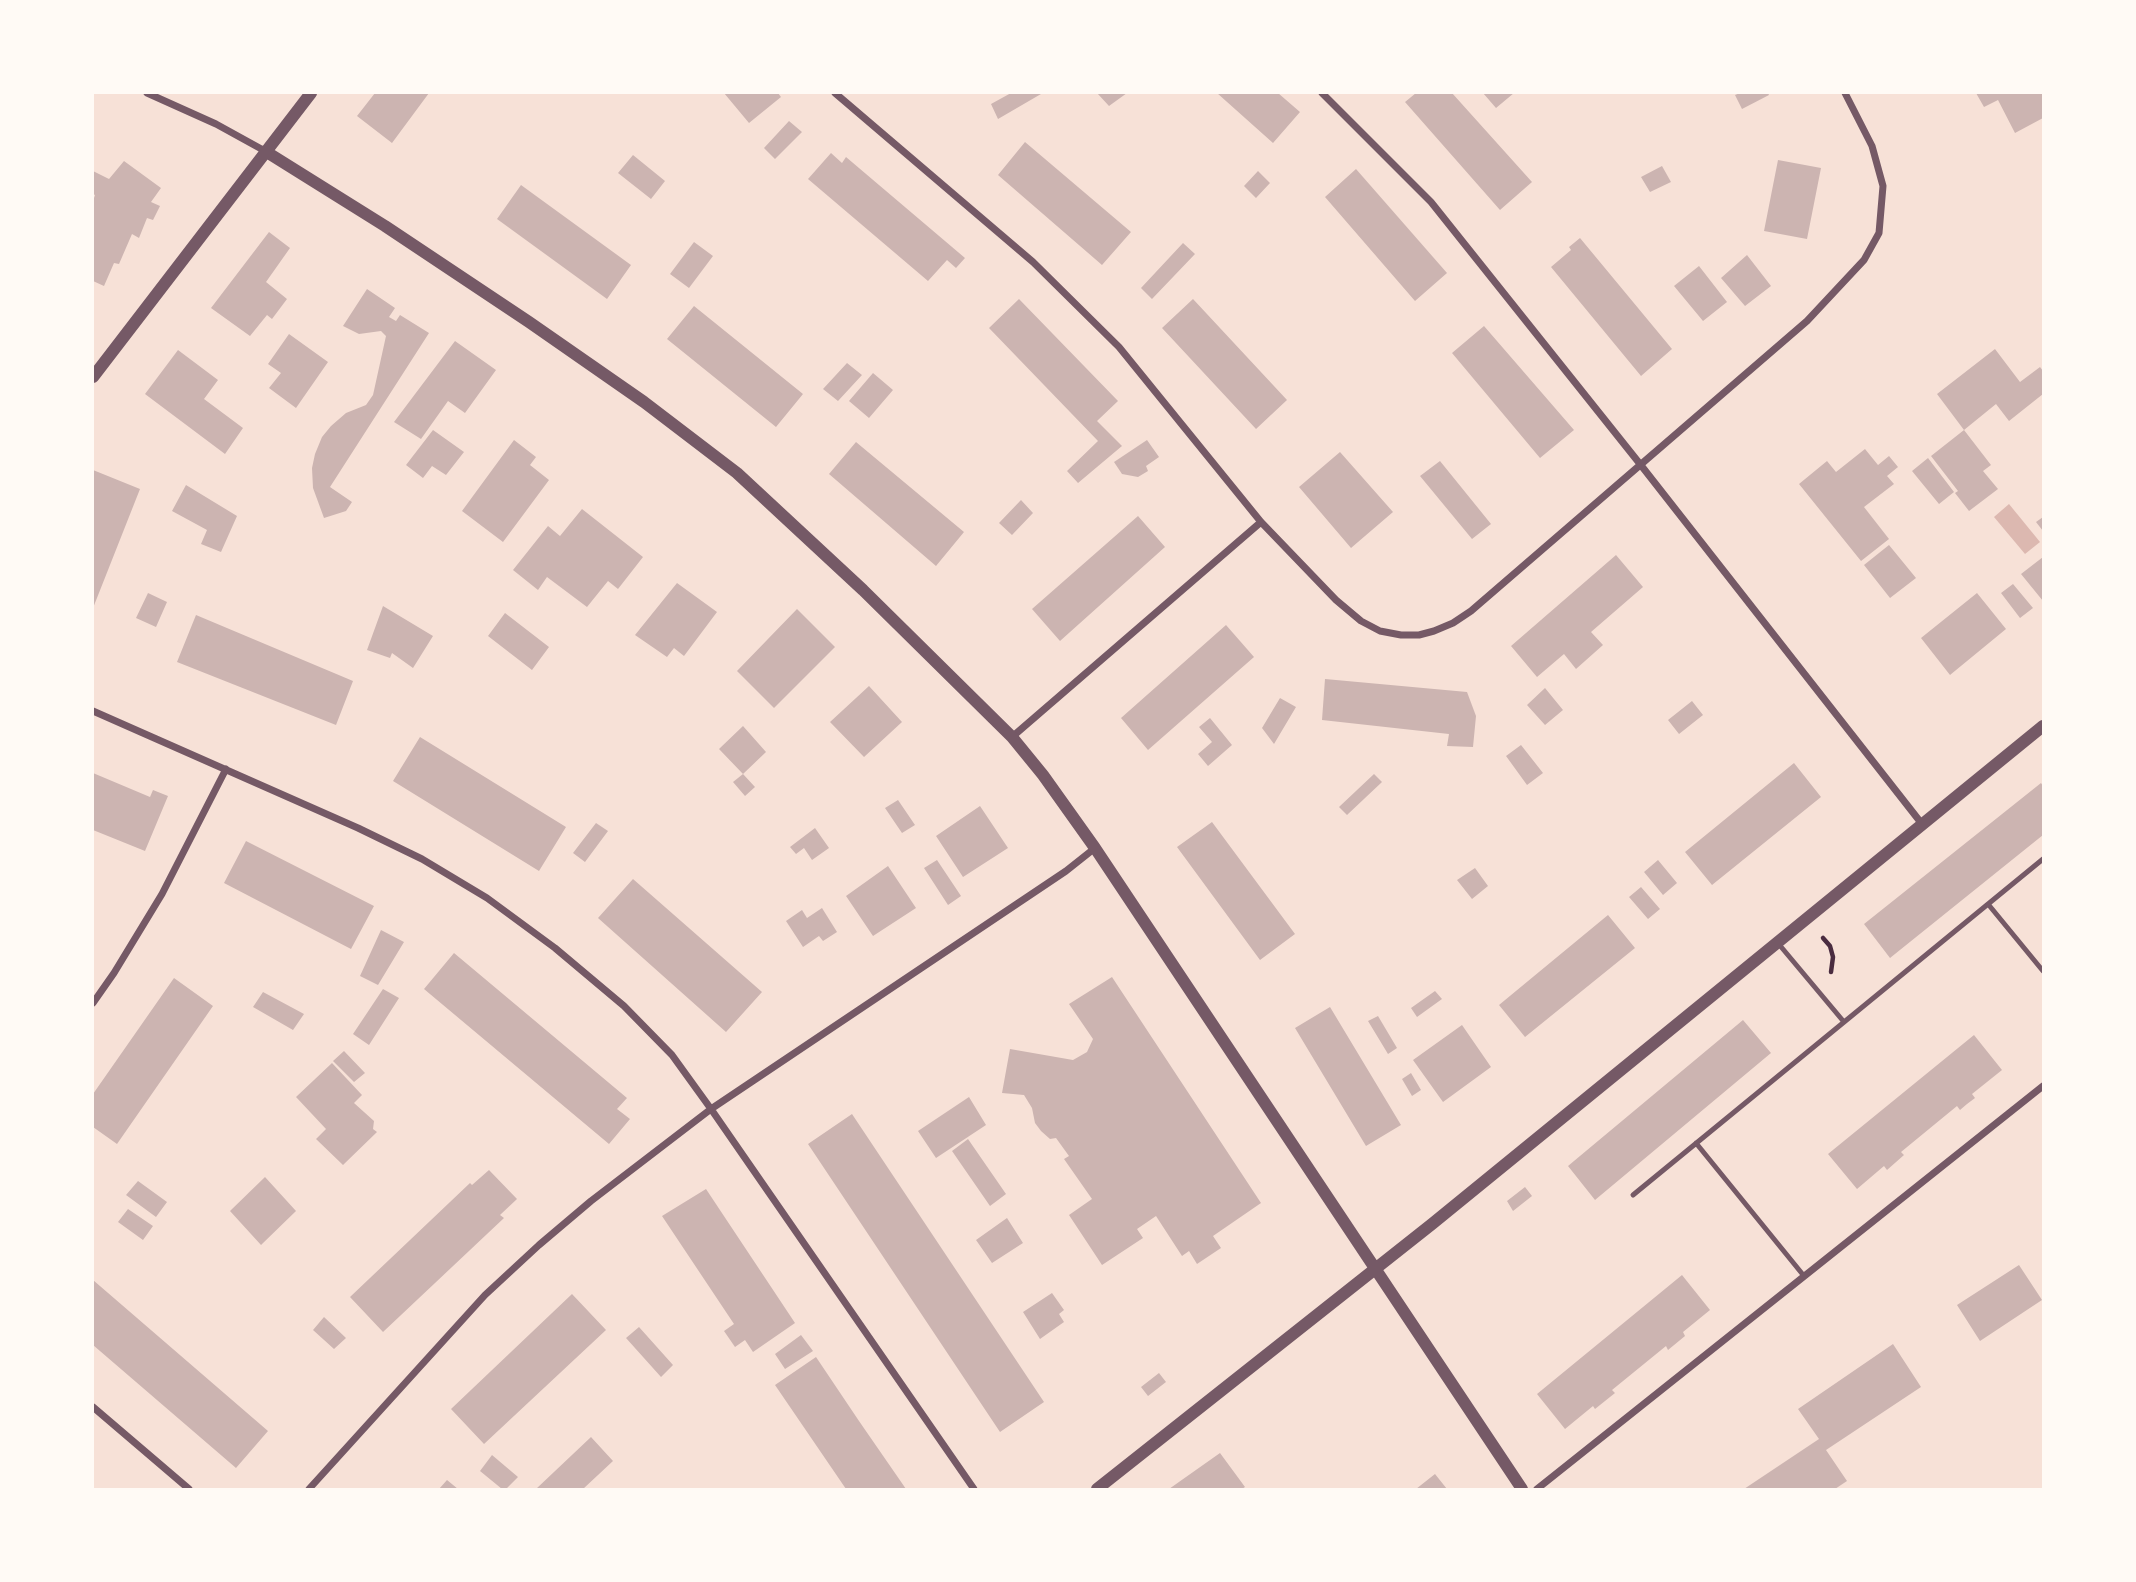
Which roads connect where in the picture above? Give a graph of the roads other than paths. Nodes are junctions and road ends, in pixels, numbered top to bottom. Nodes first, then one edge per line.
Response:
1 (147, 93) edge
2 (311, 93) edge
3 (835, 93) edge
4 (1322, 93) edge
5 (1845, 93) edge
6 (265, 151) junction
7 (93, 377) edge
8 (1640, 464) junction
9 (1261, 522) junction
10 (93, 711) edge
11 (2043, 726) edge
12 (1013, 737) junction
13 (226, 769) junction
14 (1922, 824) junction
15 (1095, 848) junction
16 (2043, 859) edge
17 (1988, 904) junction
18 (1777, 942) junction
19 (2043, 971) edge
20 (93, 1003) edge
21 (1843, 1022) junction
22 (2043, 1086) edge
23 (711, 1109) junction
24 (1696, 1143) junction
25 (1633, 1195) dead end
26 (1375, 1269) junction
27 (1804, 1276) junction
28 (93, 1407) edge
29 (189, 1489) edge
30 (309, 1489) edge
31 (974, 1489) edge
32 (1097, 1489) edge
33 (1522, 1489) edge
34 (1536, 1489) edge

1 - 6 street
2 - 6 street
3 - 9 street
4 - 8 street
5 - 8 street
6 - 7 street
6 - 12 street
8 - 9 street
8 - 14 street
9 - 12 street
10 - 13 street
11 - 14 street
12 - 15 street
13 - 20 street
13 - 23 street
14 - 18 street
15 - 23 street
15 - 26 street
16 - 17 lane
17 - 19 lane
17 - 21 lane
18 - 21 lane
18 - 26 street
21 - 24 lane
22 - 27 street
23 - 30 street
23 - 31 street
24 - 25 lane
24 - 27 lane
26 - 32 street
26 - 33 street
27 - 34 street
28 - 29 street

